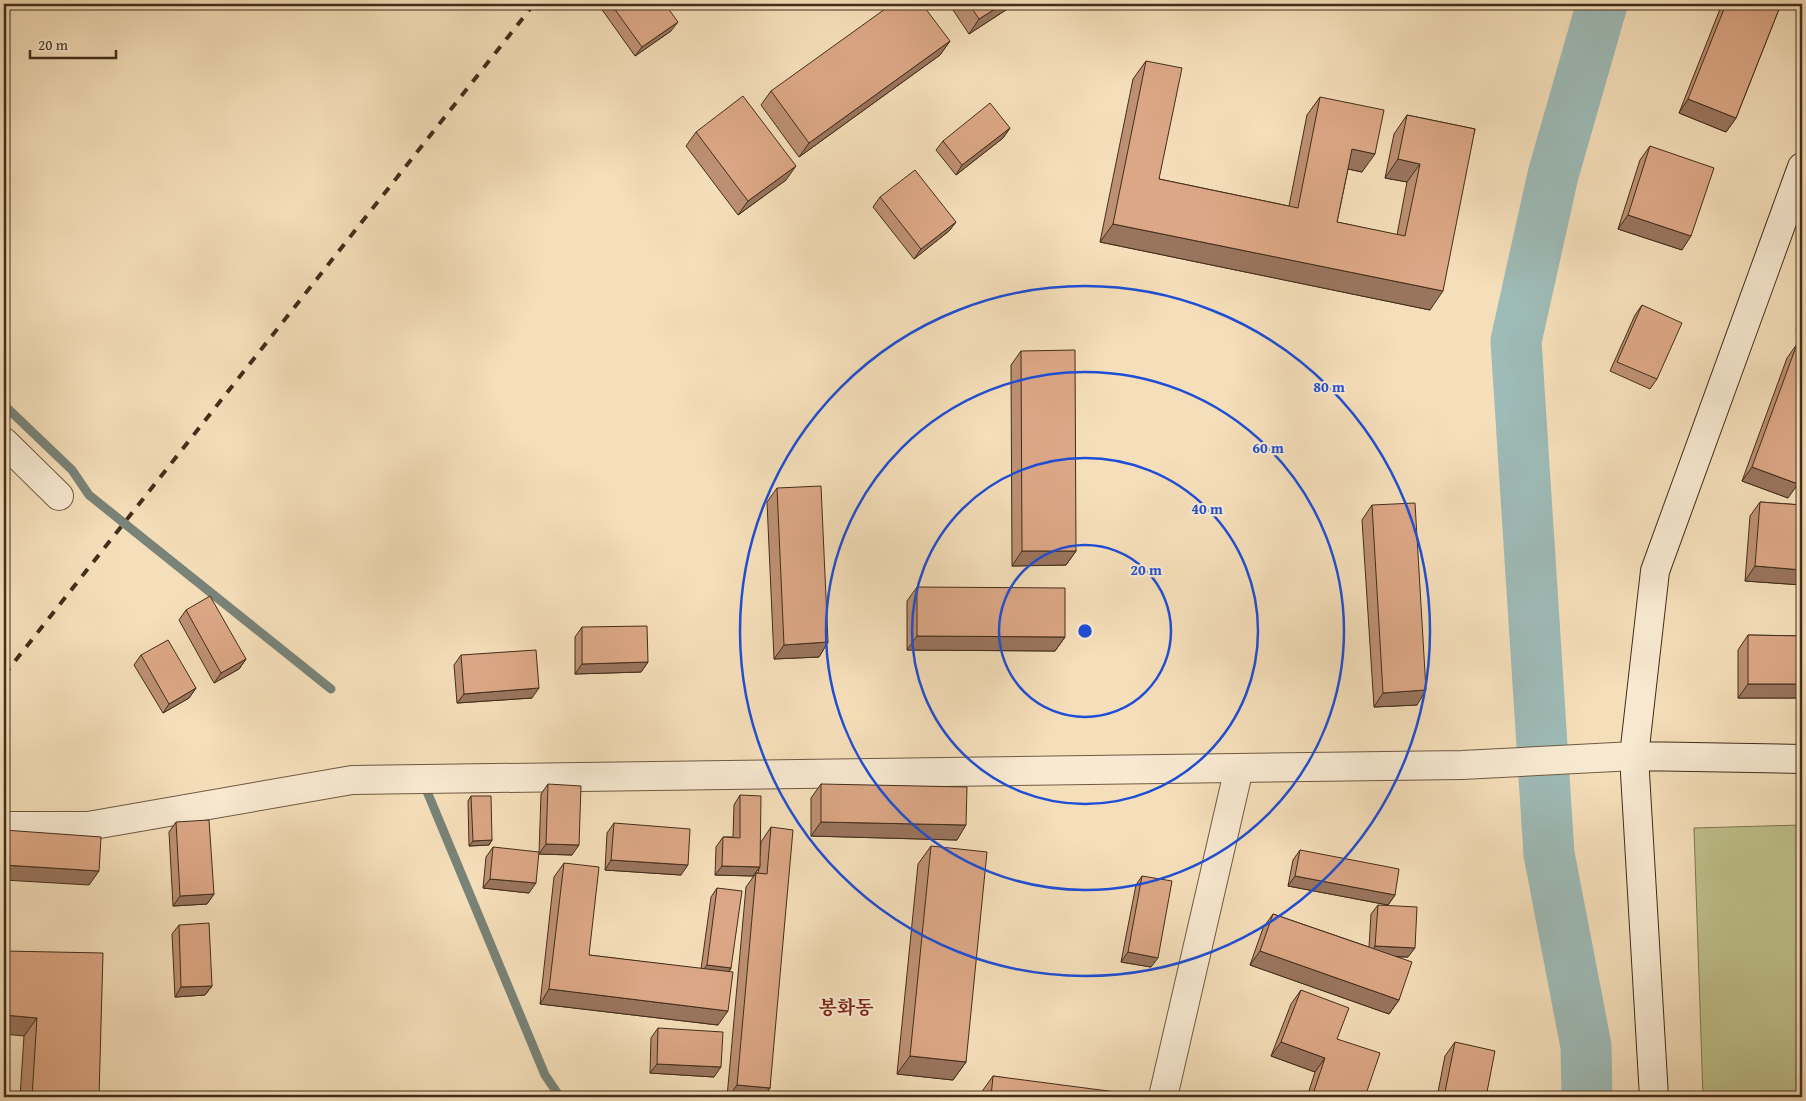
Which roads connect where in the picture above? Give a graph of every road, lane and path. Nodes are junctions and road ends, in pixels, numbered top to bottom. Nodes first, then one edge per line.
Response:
1 (1802, 167) edge
2 (4, 442) edge
3 (59, 496) dead end
4 (1634, 756) junction
5 (1802, 759) edge
6 (1239, 768) junction
7 (4, 826) edge
8 (1163, 1097) edge
9 (1654, 1097) edge

1 - 4 street
2 - 3 street
4 - 5 street
4 - 6 street
4 - 9 street
6 - 7 street
6 - 8 street

